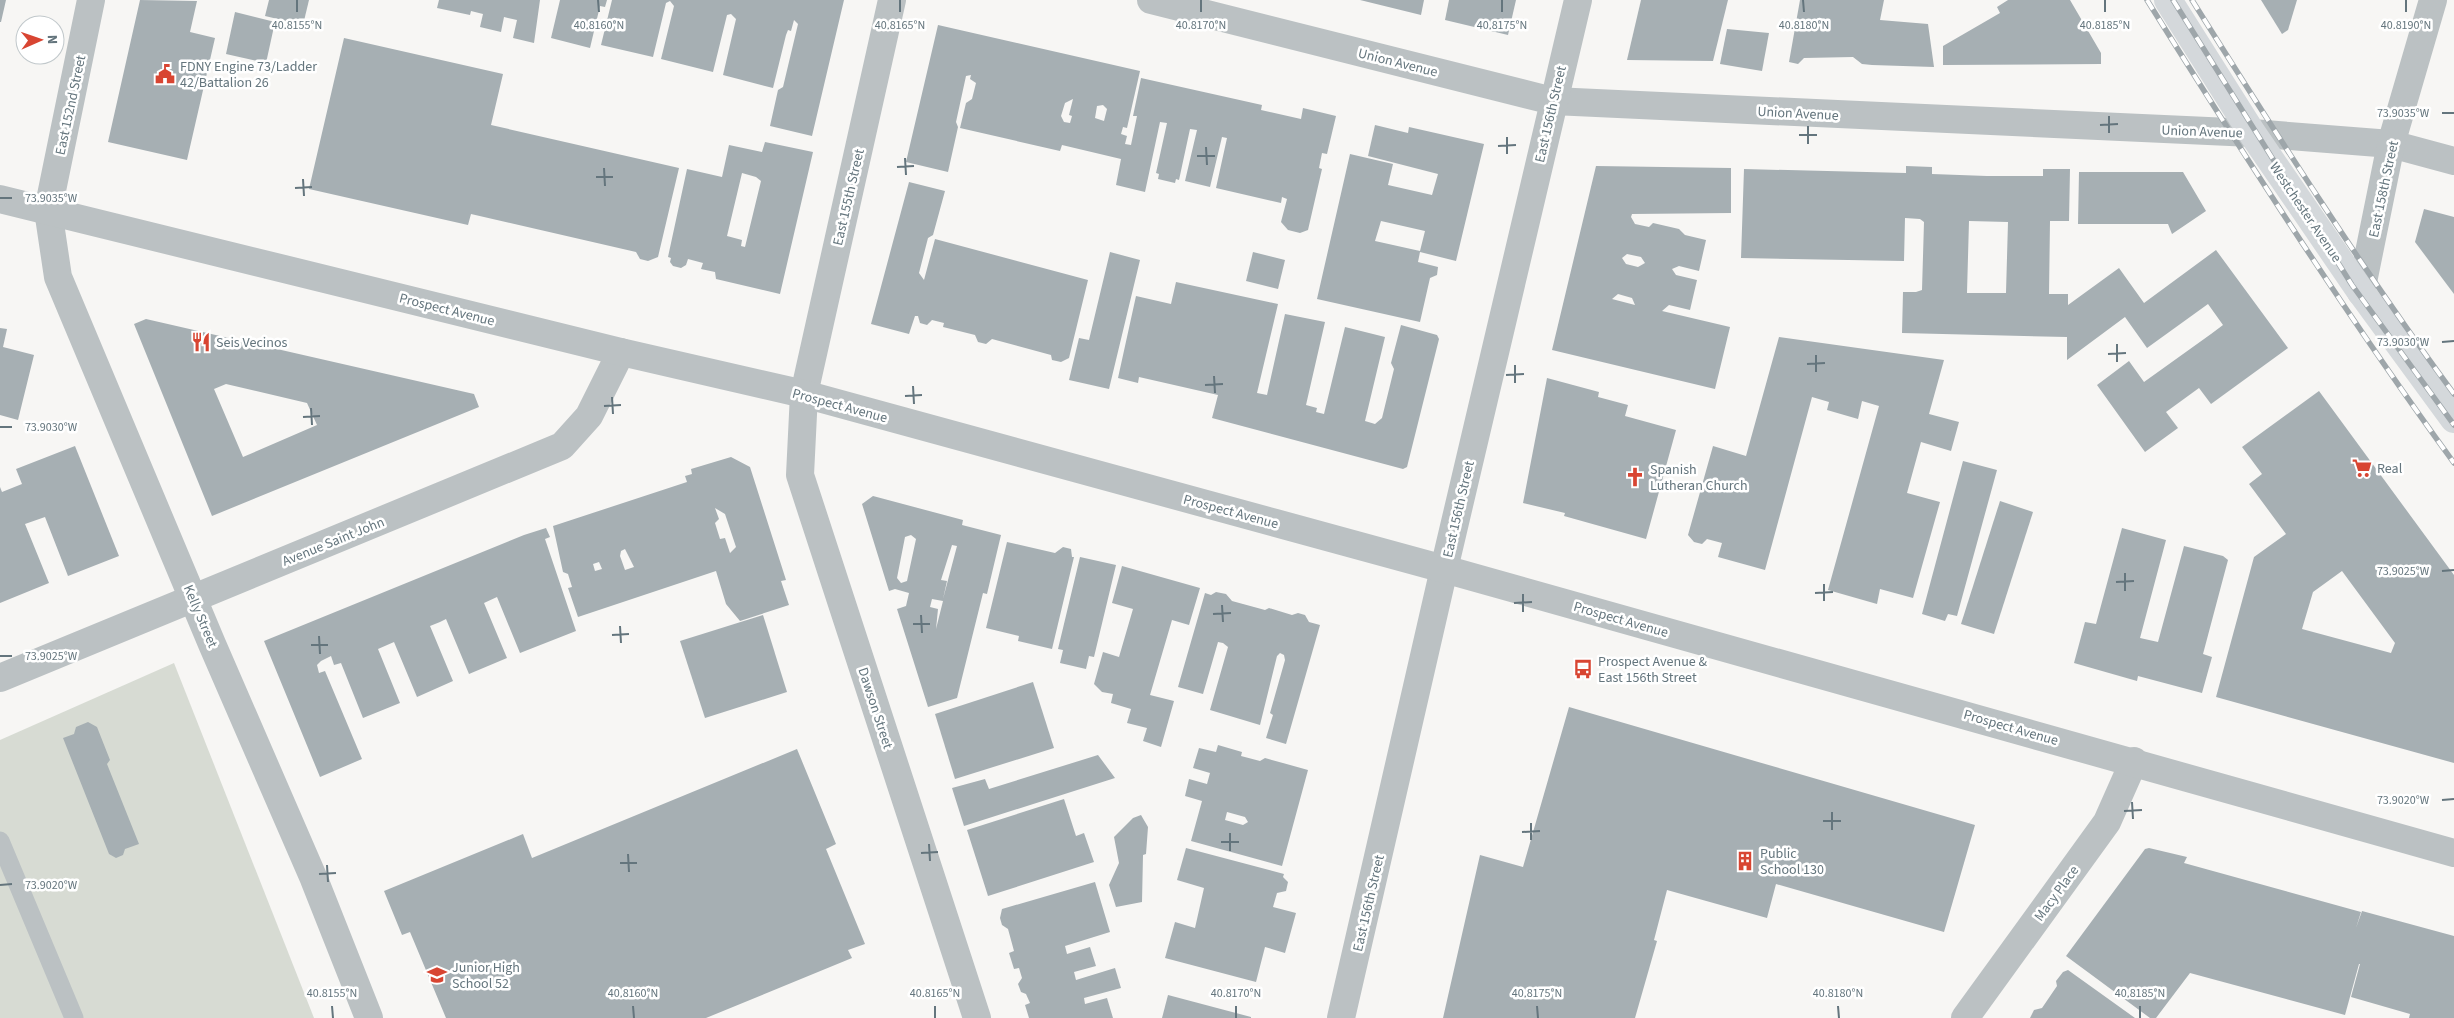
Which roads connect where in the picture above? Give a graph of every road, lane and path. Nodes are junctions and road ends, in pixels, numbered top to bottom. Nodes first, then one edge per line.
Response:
1 (91, 0) edge
2 (892, 0) edge
3 (1151, 0) edge
4 (1578, 0) edge
5 (2168, 0) edge
6 (2433, 0) edge
7 (1553, 102) junction
8 (2252, 133) junction
9 (2392, 144) junction
10 (2454, 161) edge
11 (0, 199) edge
12 (48, 210) junction
13 (2361, 292) junction
14 (621, 352) junction
15 (804, 394) junction
16 (2454, 418) edge
17 (1444, 569) junction
18 (193, 598) junction
19 (0, 678) edge
20 (2134, 761) junction
21 (0, 841) edge
22 (2454, 853) edge
23 (74, 1018) edge
24 (369, 1018) edge
25 (976, 1018) edge
26 (1342, 1018) edge
27 (1965, 1018) edge

1 - 12 street, East 152nd Street
2 - 15 street, East 155th Street
3 - 7 street, Union Avenue
4 - 7 street, East 156th Street
5 - 8 main road, Westchester Avenue
6 - 9 street, East 158th Street
7 - 8 street, Union Avenue
7 - 17 street, East 156th Street
8 - 9 street, Union Avenue
8 - 13 main road, Westchester Avenue
9 - 10 street, Union Avenue
9 - 13 street, East 158th Street
11 - 12 street, Prospect Avenue
12 - 14 street, Prospect Avenue
12 - 18 street, Kelly Street
13 - 16 main road, Westchester Avenue
14 - 15 street, Prospect Avenue
14 - 18 street, Avenue Saint John
15 - 17 street, Prospect Avenue
15 - 25 street, Dawson Street
17 - 20 street, Prospect Avenue
17 - 26 street, East 156th Street
18 - 19 street, Avenue Saint John
18 - 24 street, Kelly Street
20 - 22 street, Prospect Avenue
20 - 27 street, Macy Place
21 - 23 lane

